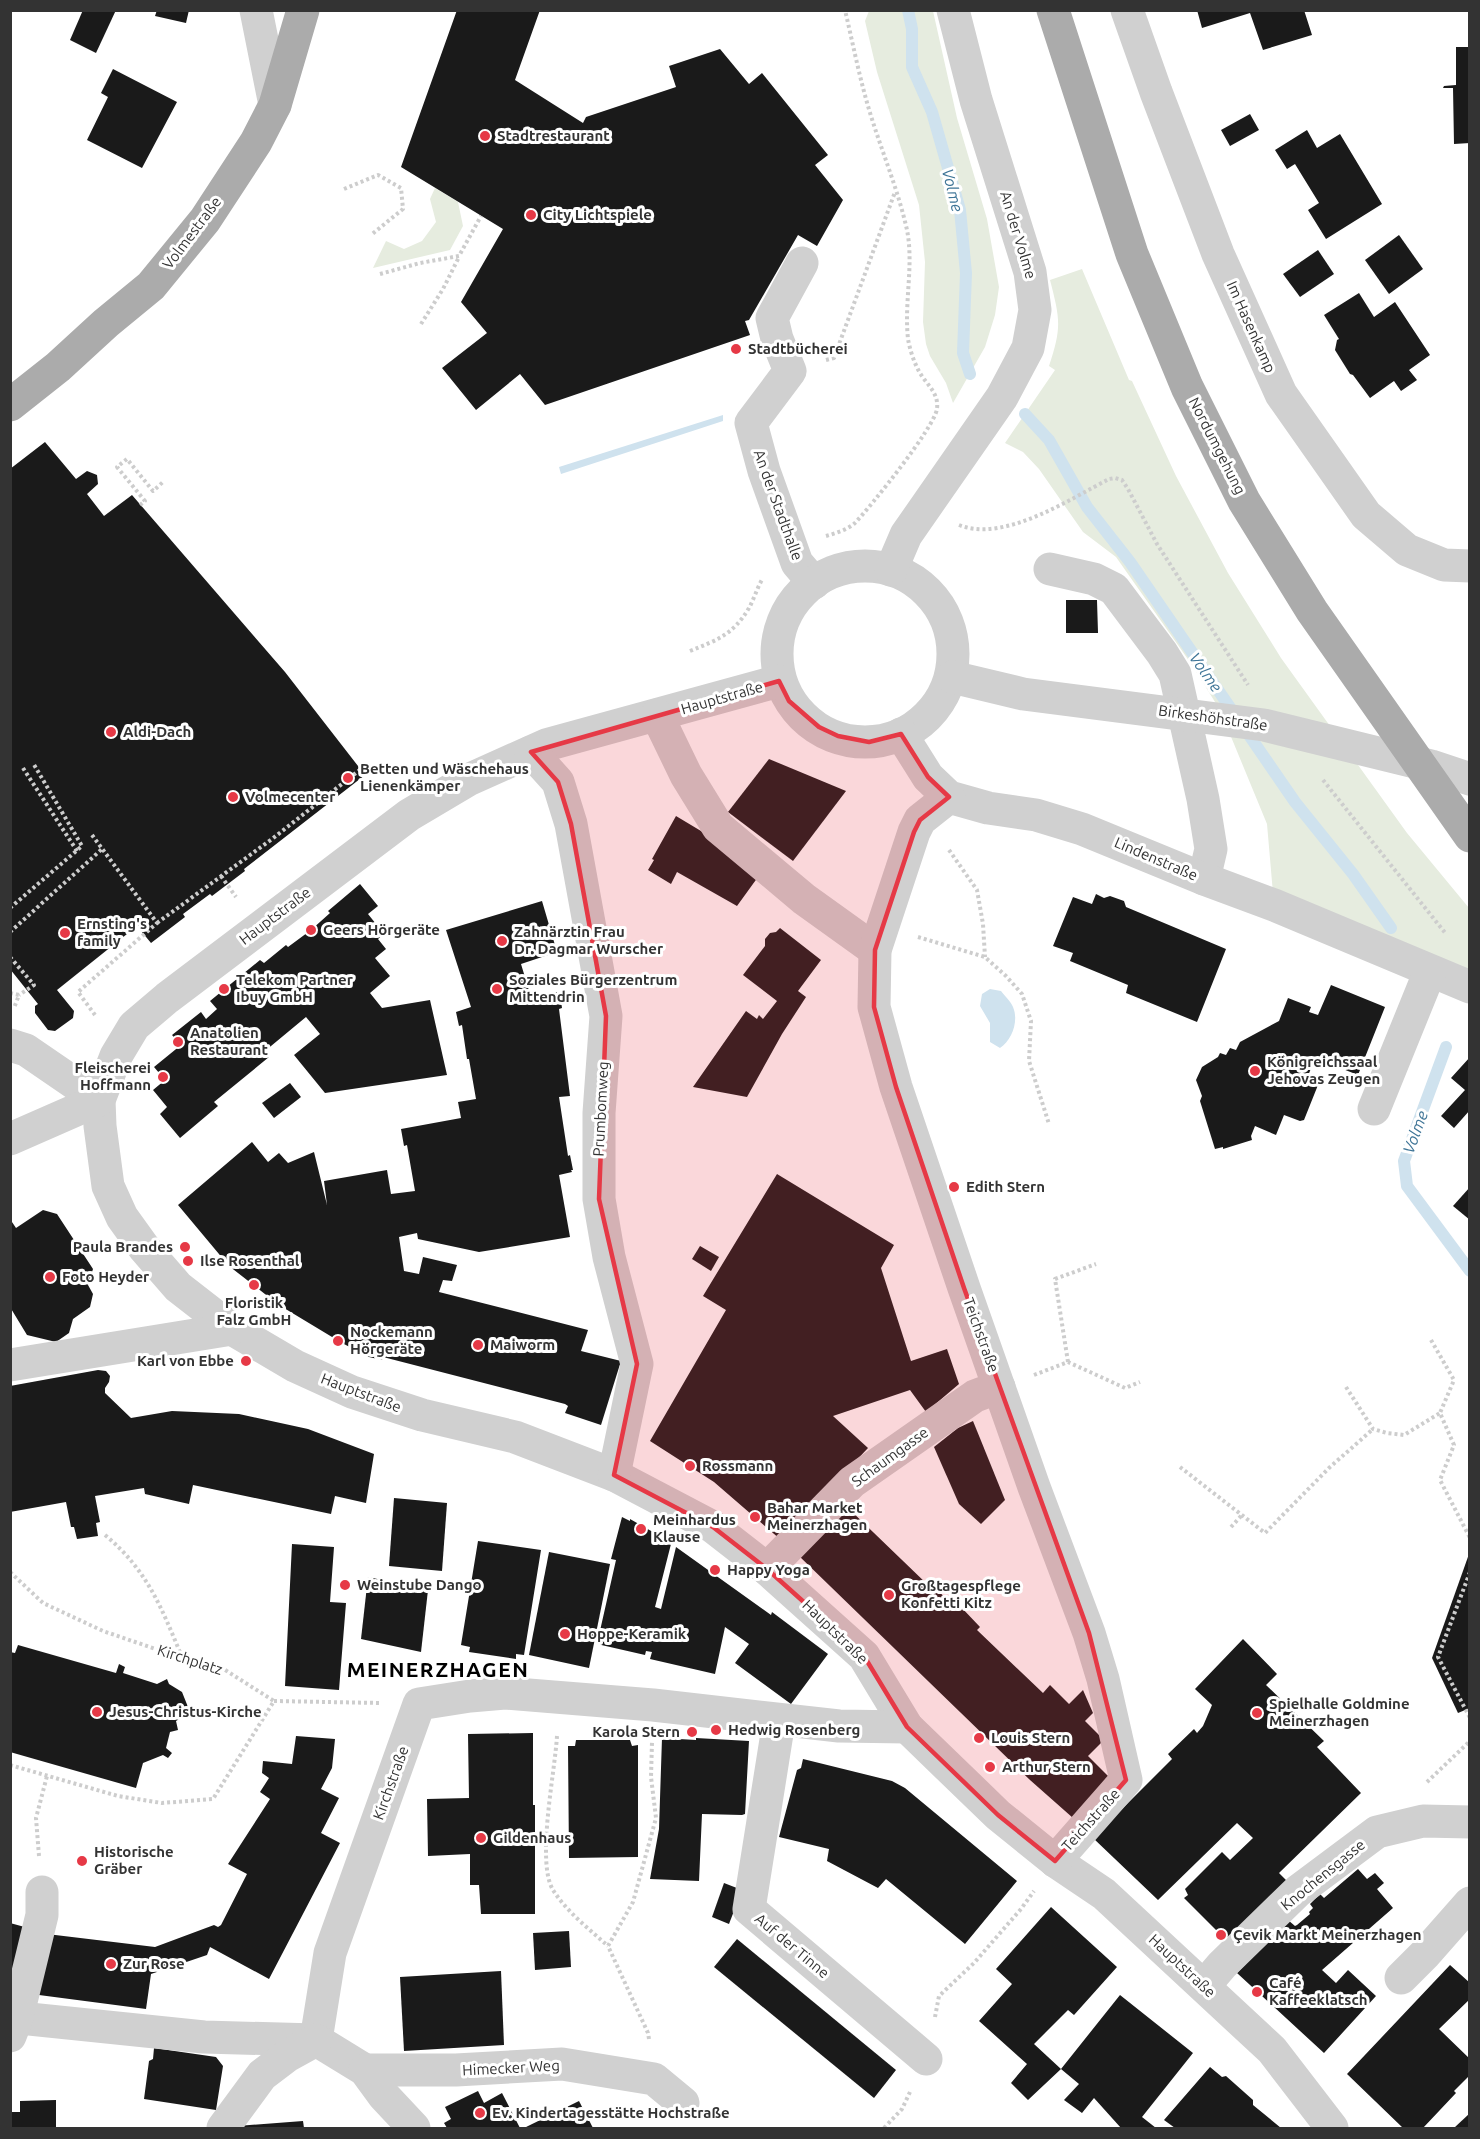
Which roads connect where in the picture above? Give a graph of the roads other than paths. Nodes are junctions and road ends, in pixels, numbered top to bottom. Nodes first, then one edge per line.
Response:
1 (256, 10) edge
2 (303, 10) edge
3 (953, 10) edge
4 (1053, 10) edge
5 (1127, 10) edge
6 (275, 105) junction
7 (802, 263) dead end
8 (10, 405) edge
9 (1470, 566) edge
10 (1050, 569) dead end
11 (891, 570) junction
12 (814, 583) junction
13 (952, 677) junction
14 (779, 681) junction
15 (657, 715) junction
16 (902, 734) junction
17 (531, 752) junction
18 (1470, 779) edge
19 (948, 796) junction
20 (1470, 836) edge
21 (1204, 879) junction
22 (875, 950) junction
23 (1430, 971) junction
24 (1469, 972) edge
25 (10, 1045) edge
26 (99, 1100) junction
27 (1374, 1109) dead end
28 (10, 1139) edge
29 (232, 1329) junction
30 (10, 1365) edge
31 (999, 1387) junction
32 (614, 1475) junction
33 (767, 1569) junction
34 (779, 1721) junction
35 (907, 1727) junction
36 (1470, 1822) edge
37 (1055, 1861) junction
38 (42, 1892) dead end
39 (1470, 1903) edge
40 (1401, 1978) dead end
41 (1204, 1986) junction
42 (13, 2024) edge
43 (316, 2040) junction
44 (926, 2059) road end
45 (365, 2070) junction
46 (683, 2103) dead end
47 (223, 2128) edge
48 (414, 2128) edge
49 (1332, 2128) edge

1 - 6 street
2 - 6 main road, Volmestraße
3 - 11 street, An der Volme
4 - 20 main road, Nordumgehung
5 - 9 street, Im Hasenkamp
6 - 8 main road, Volmestraße
7 - 12 street, An der Stadthalle
10 - 21 street
11 - 12 street
11 - 13 street
12 - 14 street
13 - 16 street
13 - 18 street, Birkeshöhstraße
14 - 15 street, Hauptstraße
14 - 16 street
15 - 17 street, Hauptstraße
15 - 22 street
16 - 19 street, Lindenstraße
17 - 26 street, Hauptstraße
17 - 32 street, Prumbomweg
19 - 21 street, Lindenstraße
19 - 22 street, Teichstraße
21 - 23 street, Lindenstraße
22 - 31 street, Teichstraße
23 - 24 street, Lindenstraße
23 - 27 street
25 - 26 street
26 - 28 street
26 - 29 street, Hauptstraße
29 - 30 street
29 - 32 street, Hauptstraße
31 - 33 street, Schaumgasse
31 - 37 street, Teichstraße
32 - 33 street, Hauptstraße
33 - 35 street, Hauptstraße
34 - 35 street
34 - 43 street, Kirchstraße
34 - 44 street, Auf der Tinne
35 - 37 street, Hauptstraße
36 - 41 street, Knochensgasse
37 - 41 street, Hauptstraße
38 - 42 street
39 - 40 street
41 - 49 street, Hauptstraße
42 - 43 street
43 - 45 street
43 - 47 street
45 - 46 street, Himecker Weg
45 - 48 street

